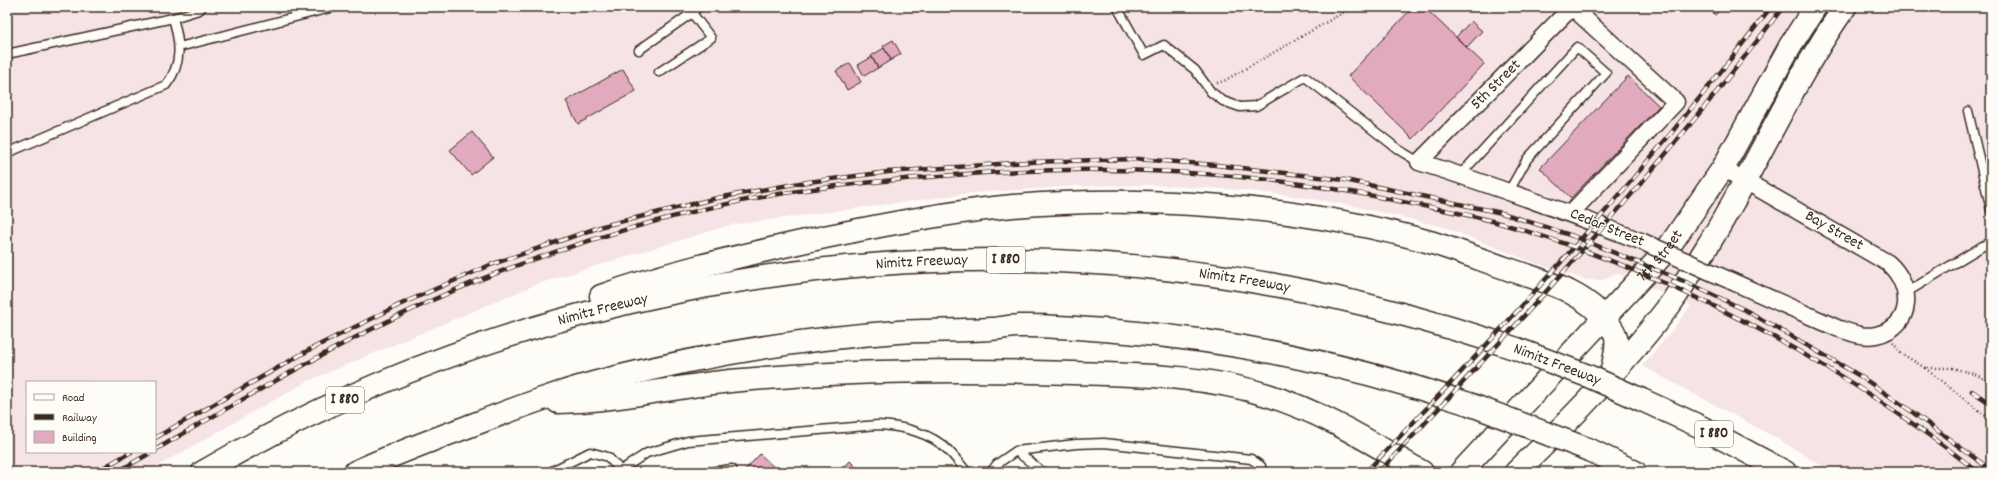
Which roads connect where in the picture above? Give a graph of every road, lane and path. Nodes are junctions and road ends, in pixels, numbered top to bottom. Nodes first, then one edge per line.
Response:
1 (202, 7) edge
2 (334, 7) edge
3 (1117, 7) edge
4 (1353, 7) edge
5 (1572, 7) edge
6 (1815, 7) edge
7 (1845, 7) edge
8 (695, 10) edge
9 (173, 18) junction
10 (179, 47) junction
11 (639, 50) dead end
12 (7, 54) edge
13 (659, 72) dead end
14 (1203, 82) junction
15 (1968, 111) dead end
16 (7, 153) edge
17 (1419, 162) junction
18 (1722, 168) junction
19 (1460, 175) junction
20 (1745, 180) junction
21 (1509, 191) junction
22 (1991, 210) edge
23 (1571, 213) junction
24 (1991, 241) edge
25 (1907, 292) junction
26 (1604, 318) junction
27 (1884, 332) junction
28 (492, 342) junction
29 (1924, 368) junction
30 (1611, 375) junction
31 (1991, 383) edge
32 (533, 402) junction
33 (1991, 420) edge
34 (1016, 451) junction
35 (731, 470) edge
36 (204, 472) edge
37 (355, 472) edge
38 (550, 472) edge
39 (620, 472) edge
40 (709, 472) edge
41 (967, 472) edge
42 (991, 472) edge
43 (1042, 472) edge
44 (1262, 472) edge
45 (1422, 472) edge
46 (1461, 472) edge
47 (1516, 472) edge
48 (1635, 472) edge
49 (1785, 472) edge

1 - 9 lane
2 - 10 lane
3 - 14 lane
4 - 14 path
5 - 17 street, 5th Street
5 - 23 street
6 - 18 main road, 7th Street
7 - 20 main road, 7th Street
8 - 11 lane
8 - 13 lane
9 - 10 lane
9 - 12 lane
10 - 16 lane
14 - 17 lane
15 - 22 lane
17 - 19 street, Cedar Street
18 - 20 street, Bay Street
18 - 26 main road, 7th Street
19 - 21 street, Cedar Street
19 - 21 lane
20 - 25 street, Bay Street
20 - 30 main road, 7th Street
21 - 23 street, Cedar Street
23 - 27 street, Cedar Street, bridge
24 - 25 lane
25 - 27 street
26 - 28 main road
26 - 30 main road
26 - 46 main road, 7th Street
27 - 29 path
28 - 36 main road, Nimitz Freeway / I 880
28 - 49 main road, Nimitz Freeway / I 880, bridge
29 - 31 path
29 - 33 path
30 - 47 main road, 7th Street
32 - 37 main road
32 - 45 main road
32 - 48 main road, bridge
34 - 42 lane
34 - 43 lane
34 - 44 lane
35 - 40 lane
38 - 39 lane
39 - 41 lane

